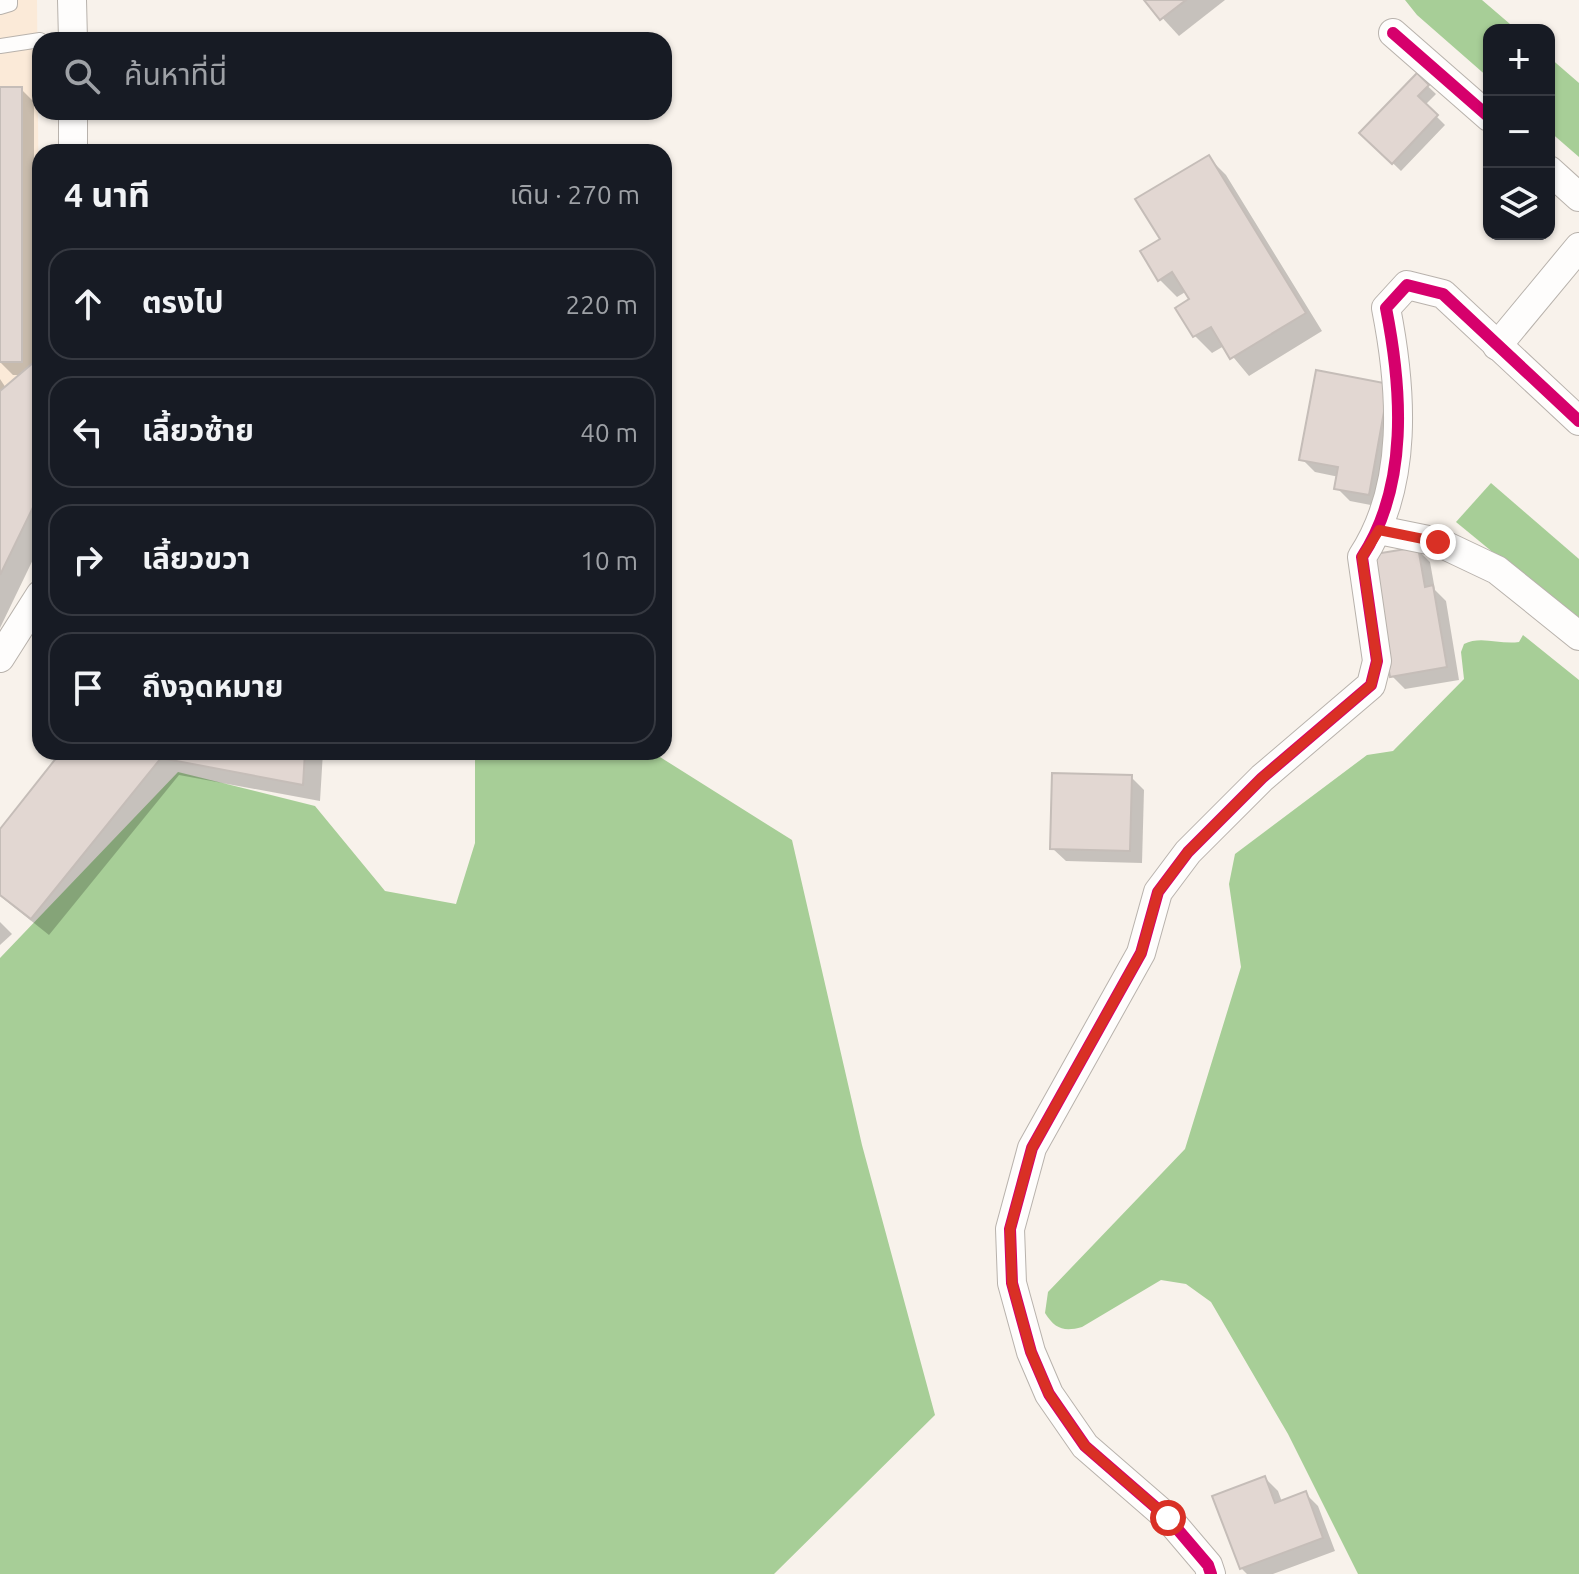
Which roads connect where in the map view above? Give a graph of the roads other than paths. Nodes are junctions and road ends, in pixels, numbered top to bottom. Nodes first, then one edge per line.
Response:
1 (10, 0) edge
2 (72, 0) edge
3 (0, 7) edge
4 (73, 32) edge
5 (1393, 33) dead end
6 (32, 41) edge
7 (0, 46) edge
8 (1483, 112) edge
9 (73, 120) edge
10 (73, 144) edge
11 (1555, 175) edge
12 (1579, 197) edge
13 (1579, 247) edge
14 (1497, 346) junction
15 (1579, 421) edge
16 (1379, 530) junction
17 (32, 608) edge
18 (1579, 636) edge
19 (0, 658) edge
20 (1211, 1574) edge

1 - 3 lane
2 - 4 street
5 - 8 street
6 - 7 lane
9 - 10 street
11 - 12 street
13 - 14 street
14 - 15 street
14 - 16 street
16 - 18 street
16 - 20 street
17 - 19 street

